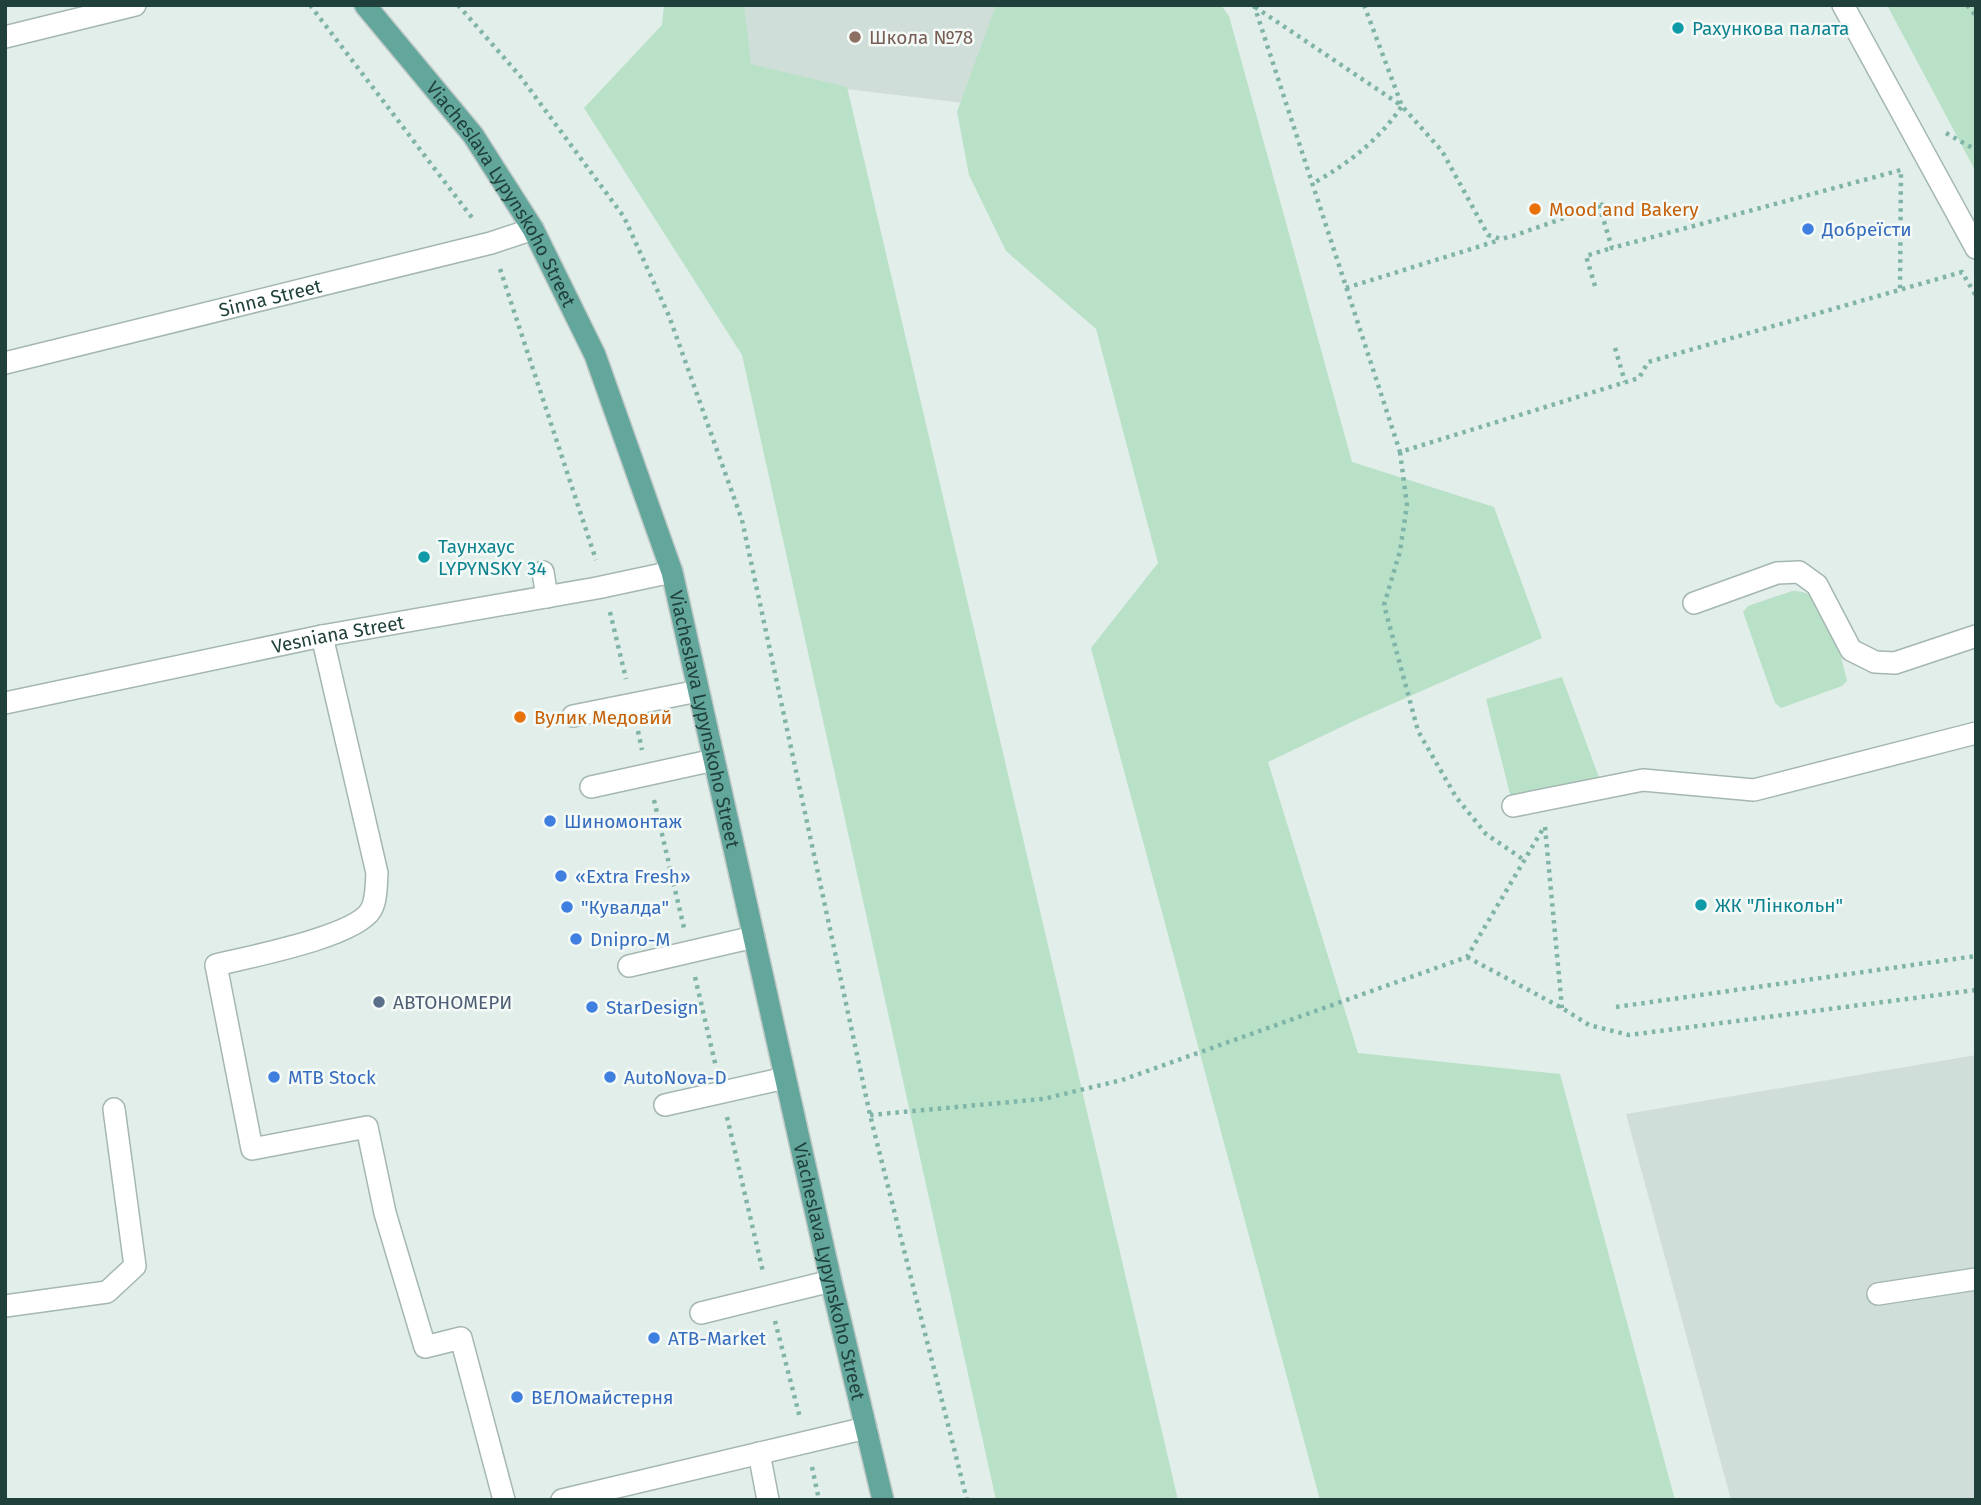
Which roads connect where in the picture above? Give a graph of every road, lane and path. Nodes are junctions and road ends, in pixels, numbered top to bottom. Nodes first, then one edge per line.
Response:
1 (135, 5) edge
2 (310, 5) edge
3 (365, 5) edge
4 (458, 5) edge
5 (1364, 5) edge
6 (1843, 5) edge
7 (1967, 5) edge
8 (1256, 6) edge
9 (1976, 16) edge
10 (5, 37) edge
11 (1402, 106) junction
12 (1942, 131) dead end
13 (1976, 150) edge
14 (1312, 184) junction
15 (1607, 203) dead end
16 (1599, 205) junction
17 (533, 229) junction
18 (1501, 239) junction
19 (491, 243) junction
20 (1612, 248) junction
21 (1976, 248) edge
22 (1595, 286) dead end
23 (1346, 288) junction
24 (1900, 290) junction
25 (1976, 296) edge
26 (1615, 348) dead end
27 (5, 363) edge
28 (1625, 382) junction
29 (1400, 452) junction
30 (543, 572) dead end
31 (672, 572) junction
32 (604, 586) junction
33 (547, 597) junction
34 (1694, 603) dead end
35 (322, 636) junction
36 (1976, 636) edge
37 (698, 691) junction
38 (5, 703) edge
39 (632, 705) junction
40 (573, 716) dead end
41 (1976, 733) edge
42 (714, 760) junction
43 (648, 776) junction
44 (591, 787) dead end
45 (1513, 806) dead end
46 (1524, 860) junction
47 (754, 937) junction
48 (689, 953) junction
49 (1976, 956) edge
50 (1467, 957) junction
51 (629, 966) dead end
52 (1976, 990) edge
53 (1616, 1007) dead end
54 (1562, 1008) junction
55 (785, 1078) junction
56 (722, 1093) junction
57 (665, 1105) dead end
58 (114, 1108) dead end
59 (870, 1115) junction
60 (1976, 1279) edge
61 (831, 1281) junction
62 (1878, 1294) dead end
63 (769, 1297) junction
64 (5, 1306) edge
65 (701, 1313) dead end
66 (866, 1428) junction
67 (806, 1442) junction
68 (759, 1453) junction
69 (504, 1500) edge
70 (562, 1500) edge
71 (768, 1500) edge
72 (883, 1500) edge
73 (967, 1500) edge

1 - 10 street
2 - 19 path
3 - 17 main road, Viacheslava Lypynskoho Street
4 - 59 path
5 - 11 path
6 - 21 street
7 - 9 path
8 - 11 path
8 - 14 path
11 - 14 path
11 - 18 path
12 - 13 path
14 - 23 path
15 - 16 path
16 - 18 path
16 - 20 path
17 - 19 street, Sinna Street
17 - 31 main road, Viacheslava Lypynskoho Street
18 - 23 path
19 - 27 street, Sinna Street
19 - 32 path
20 - 22 path
20 - 24 path
23 - 29 path
24 - 25 path
24 - 28 path
26 - 28 path
28 - 29 path
29 - 46 path
30 - 33 street
31 - 32 street, Vesniana Street
31 - 37 main road, Viacheslava Lypynskoho Street
32 - 33 street, Vesniana Street
32 - 39 path
33 - 35 street, Vesniana Street
34 - 36 street
35 - 38 street, Vesniana Street
35 - 69 street
37 - 39 street
37 - 42 main road, Viacheslava Lypynskoho Street
39 - 40 street
39 - 43 path
41 - 45 street
42 - 43 street
42 - 47 main road, Viacheslava Lypynskoho Street
43 - 44 street
43 - 48 path
46 - 50 path
46 - 54 path
47 - 48 street
47 - 55 main road, Viacheslava Lypynskoho Street
48 - 51 street
48 - 56 path
49 - 53 path
50 - 54 path
50 - 59 path
52 - 54 path
55 - 56 street
55 - 61 main road, Viacheslava Lypynskoho Street
56 - 57 street
56 - 63 path
58 - 64 street
59 - 73 path
60 - 62 street
61 - 63 street
61 - 66 main road, Viacheslava Lypynskoho Street
63 - 65 street
63 - 67 path
66 - 67 street
66 - 72 main road, Viacheslava Lypynskoho Street
67 - 68 street
68 - 70 street
68 - 71 street

